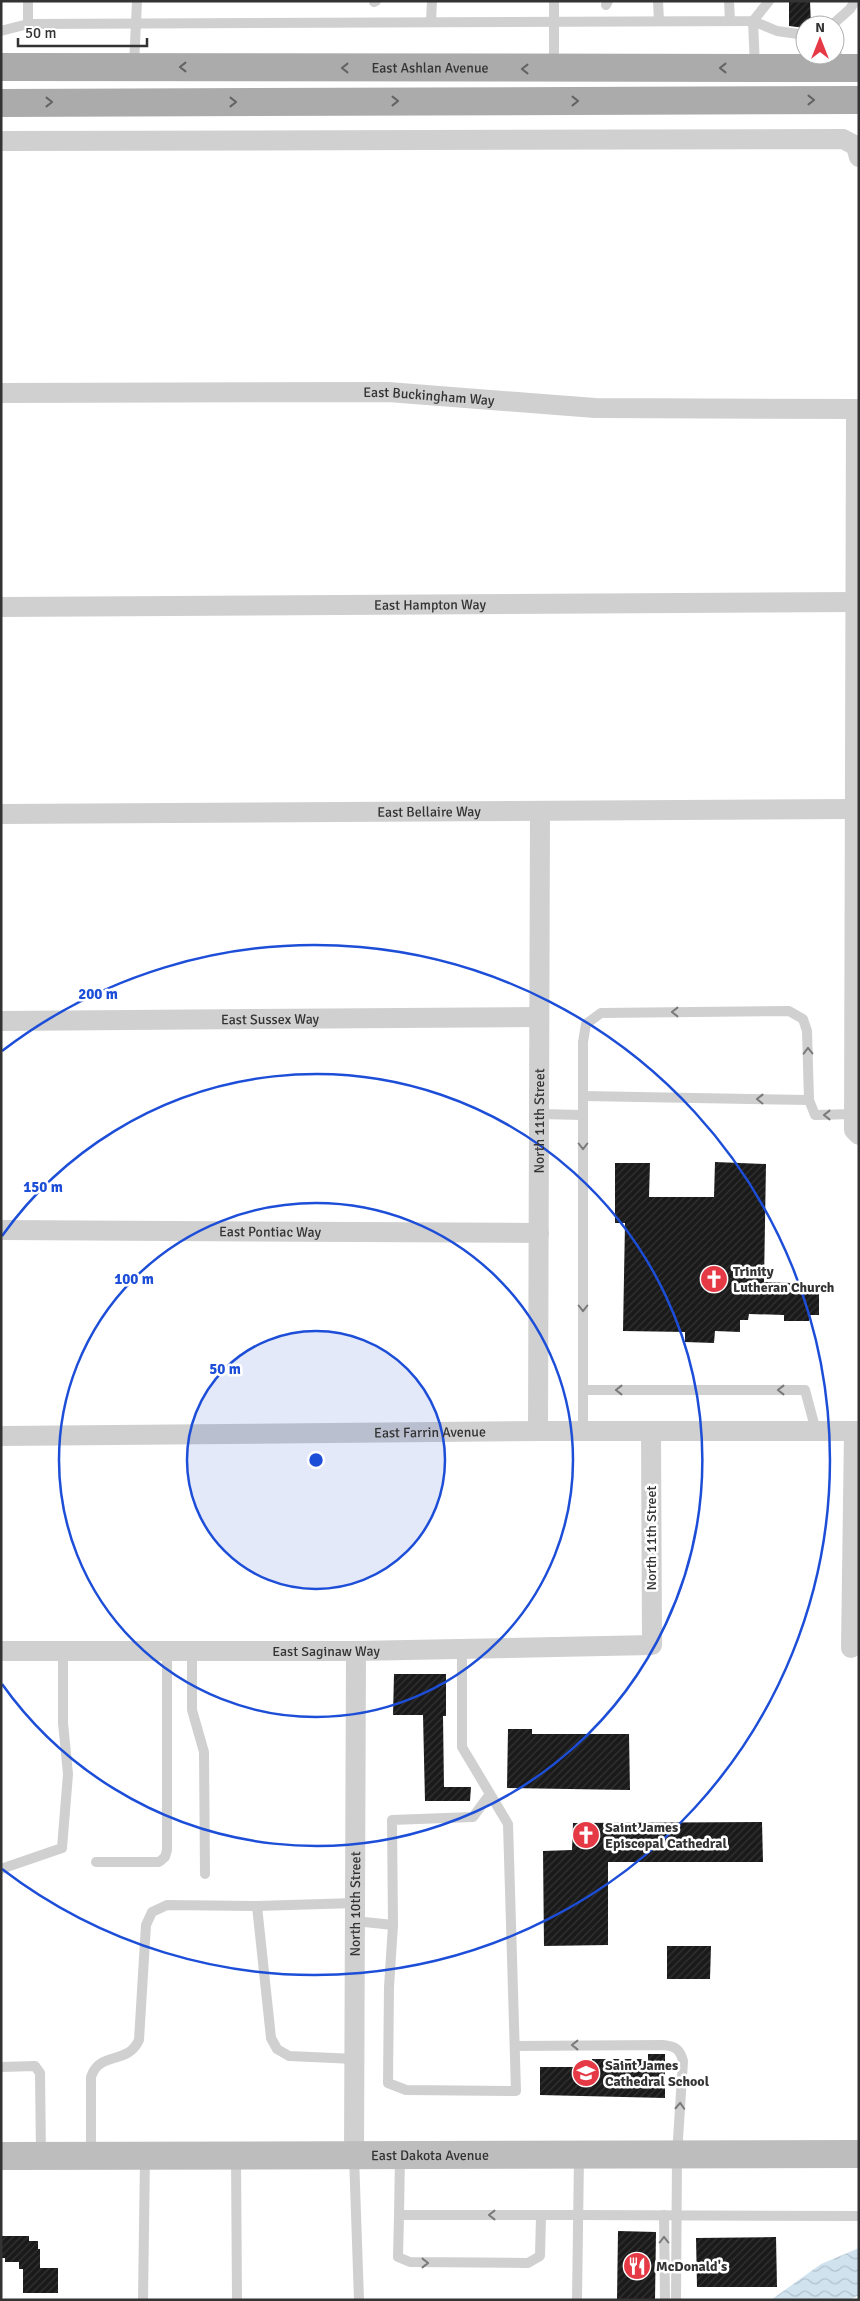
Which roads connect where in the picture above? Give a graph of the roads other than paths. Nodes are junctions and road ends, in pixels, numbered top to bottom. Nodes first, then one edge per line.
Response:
1 (28, 1) edge
2 (137, 1) edge
3 (432, 1) edge
4 (554, 1) edge
5 (658, 1) edge
6 (729, 1) edge
7 (769, 1) edge
8 (854, 1) edge
9 (844, 15) edge
10 (432, 21) junction
11 (554, 21) junction
12 (659, 21) junction
13 (730, 21) junction
14 (753, 21) junction
15 (28, 24) junction
16 (137, 24) junction
17 (1, 31) edge
18 (795, 34) edge
19 (1, 67) edge
20 (134, 67) junction
21 (755, 68) junction
22 (849, 68) edge
23 (554, 69) junction
24 (859, 100) edge
25 (97, 102) junction
26 (1, 103) edge
27 (1, 141) edge
28 (859, 157) edge
29 (1, 393) edge
30 (857, 602) edge
31 (1, 607) edge
32 (855, 809) junction
33 (540, 811) junction
34 (1, 814) edge
35 (539, 1017) junction
36 (1, 1021) edge
37 (583, 1096) junction
38 (809, 1100) junction
39 (539, 1114) junction
40 (583, 1115) junction
41 (856, 1126) edge
42 (1, 1230) edge
43 (539, 1233) junction
44 (583, 1390) junction
45 (538, 1431) junction
46 (583, 1431) junction
47 (651, 1431) junction
48 (816, 1431) junction
49 (856, 1431) edge
50 (1, 1436) edge
51 (652, 1645) joint
52 (852, 1648) dead end
53 (462, 1649) junction
54 (1, 1651) edge
55 (63, 1651) junction
56 (167, 1651) junction
57 (192, 1651) junction
58 (356, 1651) junction
59 (490, 1794) junction
60 (96, 1862) dead end
61 (1, 1869) edge
62 (205, 1874) dead end
63 (257, 1906) junction
64 (355, 1912) junction
65 (393, 1925) junction
66 (515, 2046) junction
67 (355, 2059) junction
68 (1, 2067) edge
69 (859, 2154) edge
70 (354, 2155) junction
71 (400, 2155) junction
72 (579, 2155) junction
73 (677, 2155) junction
74 (1, 2156) edge
75 (41, 2156) junction
76 (90, 2156) junction
77 (145, 2156) junction
78 (236, 2156) junction
79 (399, 2215) junction
80 (541, 2215) junction
81 (578, 2215) junction
82 (664, 2215) junction
83 (677, 2215) junction
84 (859, 2216) edge
85 (143, 2300) edge
86 (237, 2300) edge
87 (359, 2300) edge
88 (577, 2300) edge
89 (664, 2300) edge
90 (676, 2300) edge

1 - 15 lane
2 - 16 lane
3 - 10 lane
4 - 11 lane
5 - 12 lane
6 - 13 lane
7 - 14 lane
8 - 9 lane
10 - 11 lane
10 - 16 lane
11 - 12 lane
11 - 23 lane
12 - 13 lane
13 - 14 lane
14 - 18 lane
14 - 21 lane
15 - 16 lane
15 - 17 lane
16 - 20 lane
19 - 20 main road, East Ashlan Avenue
23 -> 20 main road, East Ashlan Avenue
20 - 25 main road
21 - 22 main road, East Ashlan Avenue
21 -> 23 main road, East Ashlan Avenue
25 -> 24 main road
26 -> 25 main road
27 - 28 street
29 - 30 street, East Buckingham Way
30 - 31 street, East Hampton Way
30 - 32 street
32 - 33 street, East Bellaire Way
32 - 41 street
33 - 34 street, East Bellaire Way
33 - 35 street, North 11th Street
35 - 36 street, East Sussex Way
35 - 39 street, North 11th Street
38 -> 37 lane
38 -> 37 lane
37 - 40 lane
41 -> 38 lane
39 - 40 lane
39 - 43 street, North 11th Street
40 -> 44 lane
42 - 43 street, East Pontiac Way
43 - 45 street, North 11th Street
44 - 46 lane
48 -> 44 lane
45 - 46 street, East Farrin Avenue
45 - 50 street, East Farrin Avenue
46 - 47 street, East Farrin Avenue
47 - 48 street, East Farrin Avenue
47 - 51 street, North 11th Street
48 - 49 street, East Farrin Avenue
49 - 52 street
51 - 53 street, East Saginaw Way
53 - 58 street, East Saginaw Way
53 - 59 lane
54 - 55 street, East Saginaw Way
55 - 56 street, East Saginaw Way
55 - 61 lane
56 - 57 street, East Saginaw Way
56 - 60 lane
57 - 58 street, East Saginaw Way
57 - 62 lane
58 - 64 street, North 10th Street
59 - 65 lane
59 - 66 lane
63 - 64 lane
63 - 67 lane
63 - 76 lane
64 - 65 lane
64 - 67 street, North 10th Street
65 - 66 lane
73 -> 66 lane
67 - 70 street, North 10th Street
68 - 75 lane
69 - 73 street, East Dakota Avenue
70 - 71 street, East Dakota Avenue
70 - 78 street, East Dakota Avenue
70 - 87 lane
71 - 72 street, East Dakota Avenue
71 - 79 lane
72 - 73 street, East Dakota Avenue
72 - 81 lane
73 - 83 lane
74 - 75 street, East Dakota Avenue
75 - 76 street, East Dakota Avenue
76 - 77 street, East Dakota Avenue
77 - 78 street, East Dakota Avenue
77 - 85 lane
78 - 86 lane
80 -> 79 lane
79 -> 80 lane
80 - 81 lane
81 - 82 lane
81 - 88 lane
82 - 83 lane
89 -> 82 lane
83 - 84 lane
83 - 90 lane

